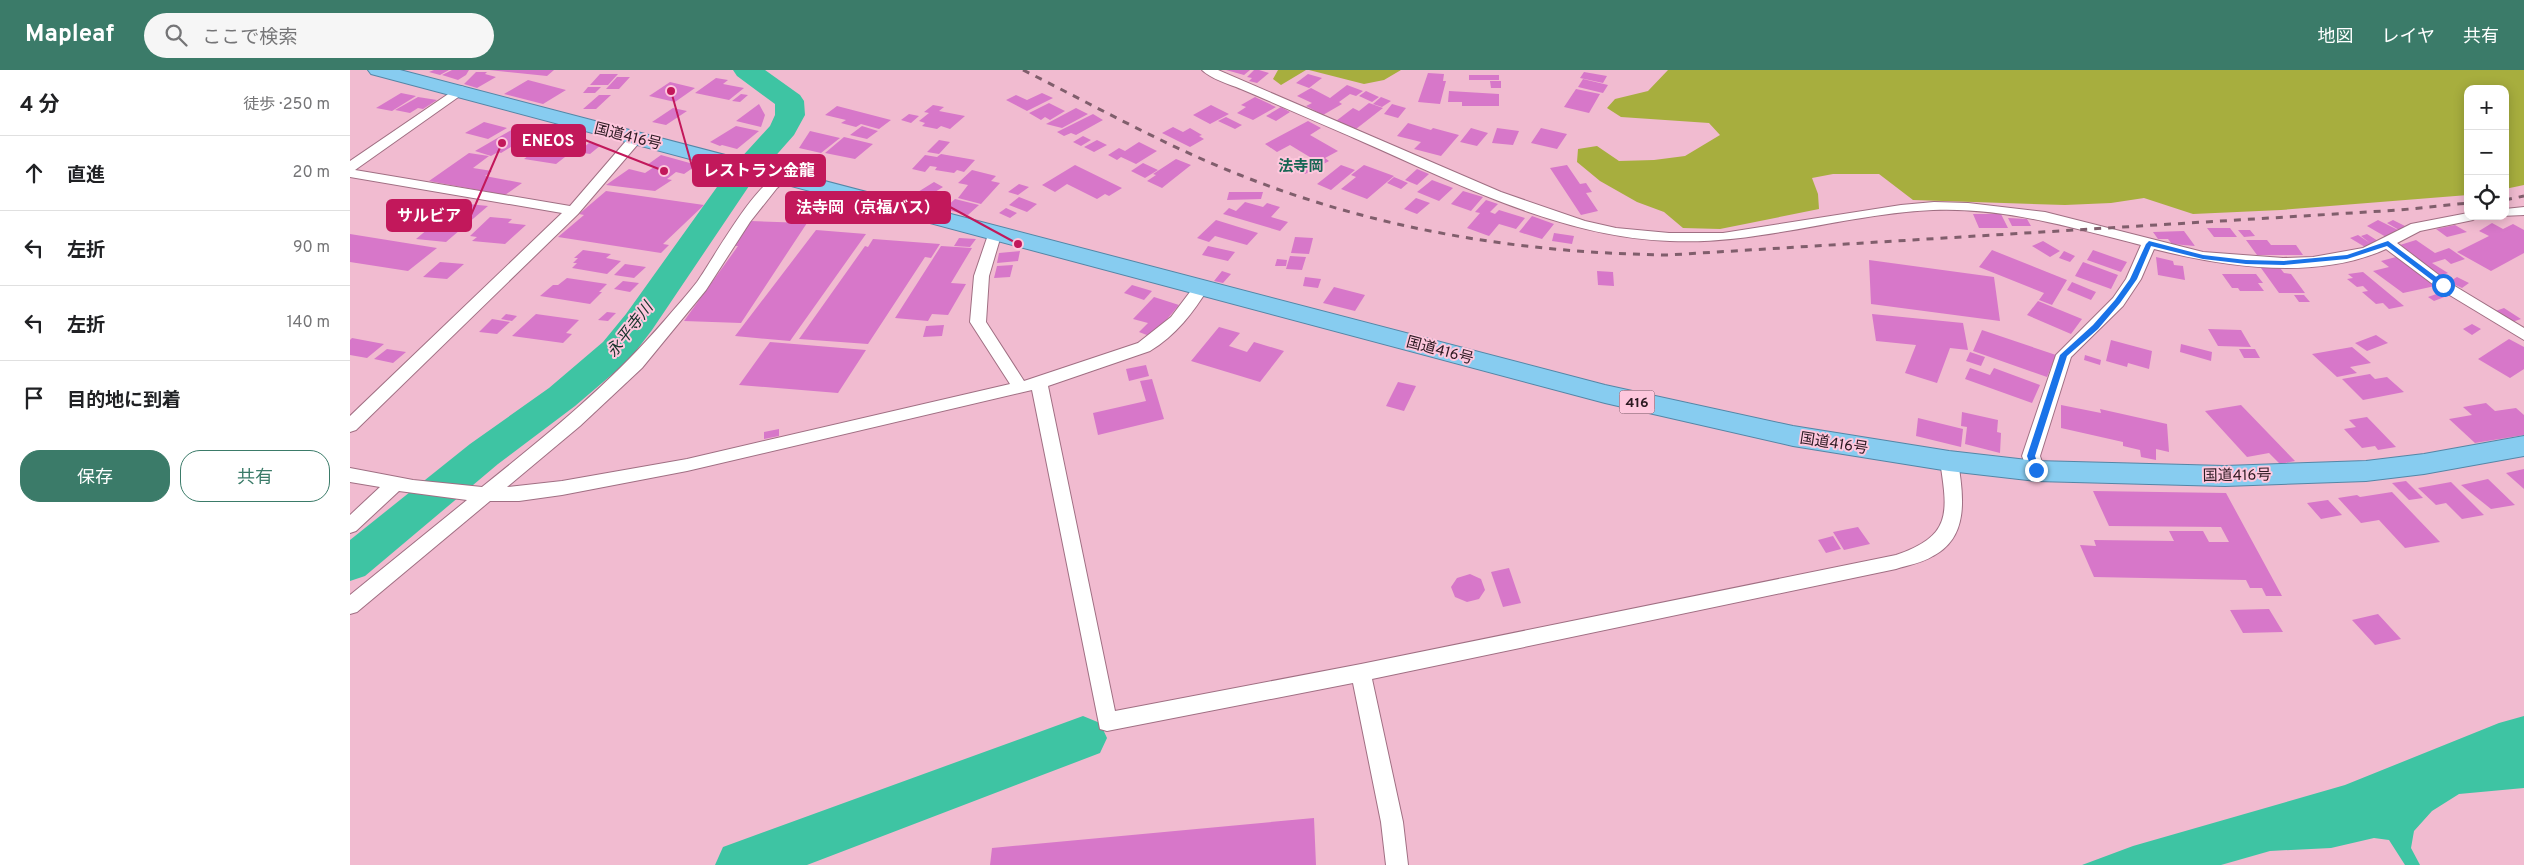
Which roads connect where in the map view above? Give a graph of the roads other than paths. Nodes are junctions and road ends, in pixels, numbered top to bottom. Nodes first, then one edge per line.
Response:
1 (378, 70) edge
2 (1208, 70) edge
3 (460, 90) junction
4 (637, 138) junction
5 (350, 167) edge
6 (350, 173) edge
7 (777, 175) junction
8 (2524, 210) edge
9 (573, 211) junction
10 (2509, 212) edge
11 (2464, 218) edge
12 (995, 232) junction
13 (2149, 244) junction
14 (2388, 244) junction
15 (1201, 287) junction
16 (2524, 335) edge
17 (1039, 383) junction
18 (1020, 387) junction
19 (350, 426) edge
20 (2524, 446) edge
21 (1949, 461) junction
22 (2036, 470) junction
23 (350, 475) edge
24 (404, 486) junction
25 (481, 494) junction
26 (350, 526) edge
27 (350, 606) edge
28 (1361, 673) junction
29 (1397, 865) edge

1 - 3 highway, 国道416号 / 416
2 - 13 street
3 - 4 highway, 国道416号 / 416
3 - 5 street
4 - 7 highway, 国道416号 / 416
4 - 9 street
6 - 9 street
7 - 12 highway, 国道416号 / 416
7 - 25 street
8 - 10 street
9 - 19 street
11 - 14 street
12 - 15 highway, 国道416号 / 416
12 - 18 street
13 - 14 street
13 - 22 street
14 - 16 street
15 - 17 street
15 - 21 highway, 国道416号 / 416
17 - 18 street
17 - 28 street
18 - 25 street
20 - 22 highway, 国道416号 / 416
21 - 22 highway, 国道416号 / 416
21 - 28 street
23 - 24 street
24 - 25 street
24 - 26 street
25 - 27 street
28 - 29 street

